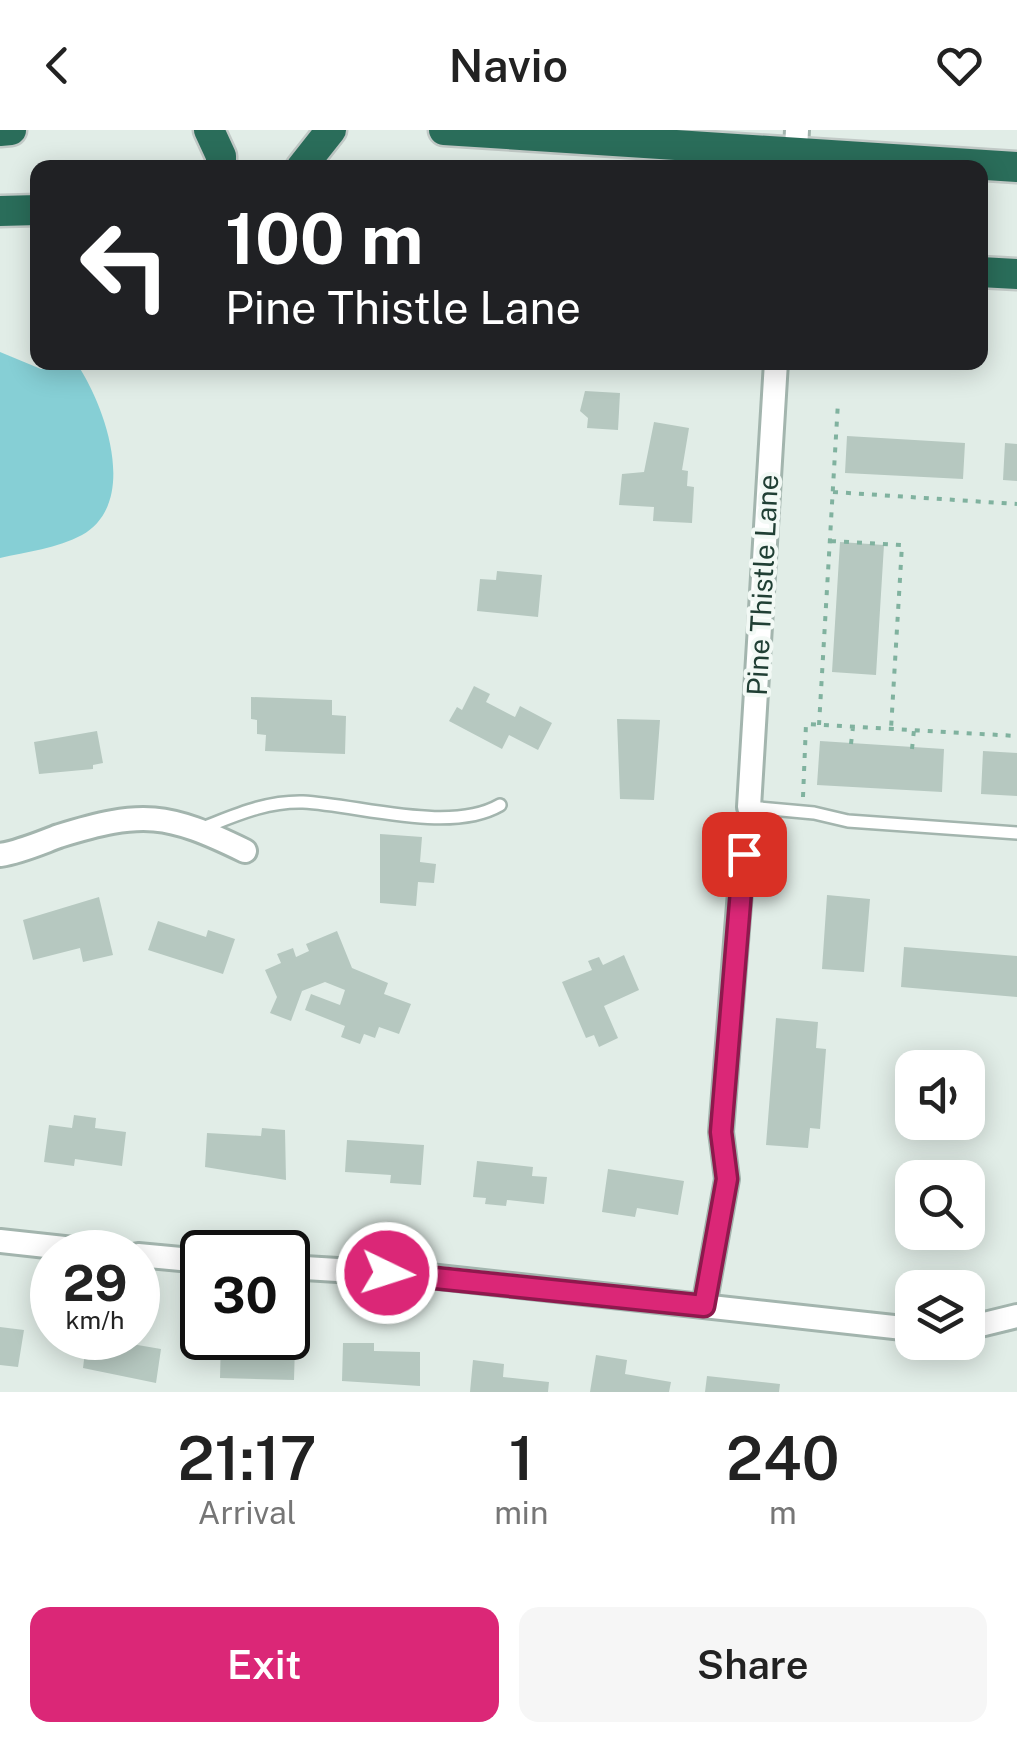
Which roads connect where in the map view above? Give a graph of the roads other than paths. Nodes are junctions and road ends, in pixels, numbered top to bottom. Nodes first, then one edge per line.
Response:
1 (10, 130) edge
2 (209, 130) edge
3 (331, 130) edge
4 (444, 130) edge
5 (472, 130) edge
6 (0, 131) edge
7 (580, 133) edge
8 (797, 149) edge
9 (221, 160) edge
10 (307, 160) edge
11 (939, 160) edge
12 (988, 164) edge
13 (1017, 166) edge
14 (0, 210) edge
15 (30, 210) edge
16 (988, 272) edge
17 (1017, 274) edge
18 (776, 370) edge
19 (500, 805) dead end
20 (750, 807) joint
21 (200, 829) junction
22 (1017, 833) edge
23 (245, 852) dead end
24 (744, 854) dead end
25 (0, 855) edge
26 (0, 1241) edge
27 (30, 1244) edge
28 (310, 1268) edge
29 (704, 1306) junction
30 (1017, 1316) edge
31 (985, 1324) edge
32 (895, 1327) edge

1 - 6 highway
2 - 9 highway
3 - 10 highway
4 - 5 highway
5 - 7 highway
7 - 8 highway
8 - 11 highway
12 - 13 highway
14 - 15 highway
16 - 17 highway
18 - 20 street, Pine Thistle Lane
19 - 21 lane
20 - 22 lane
21 - 23 street
21 - 25 street
24 - 29 street
26 - 27 street
28 - 29 street
29 - 32 street
30 - 31 street

